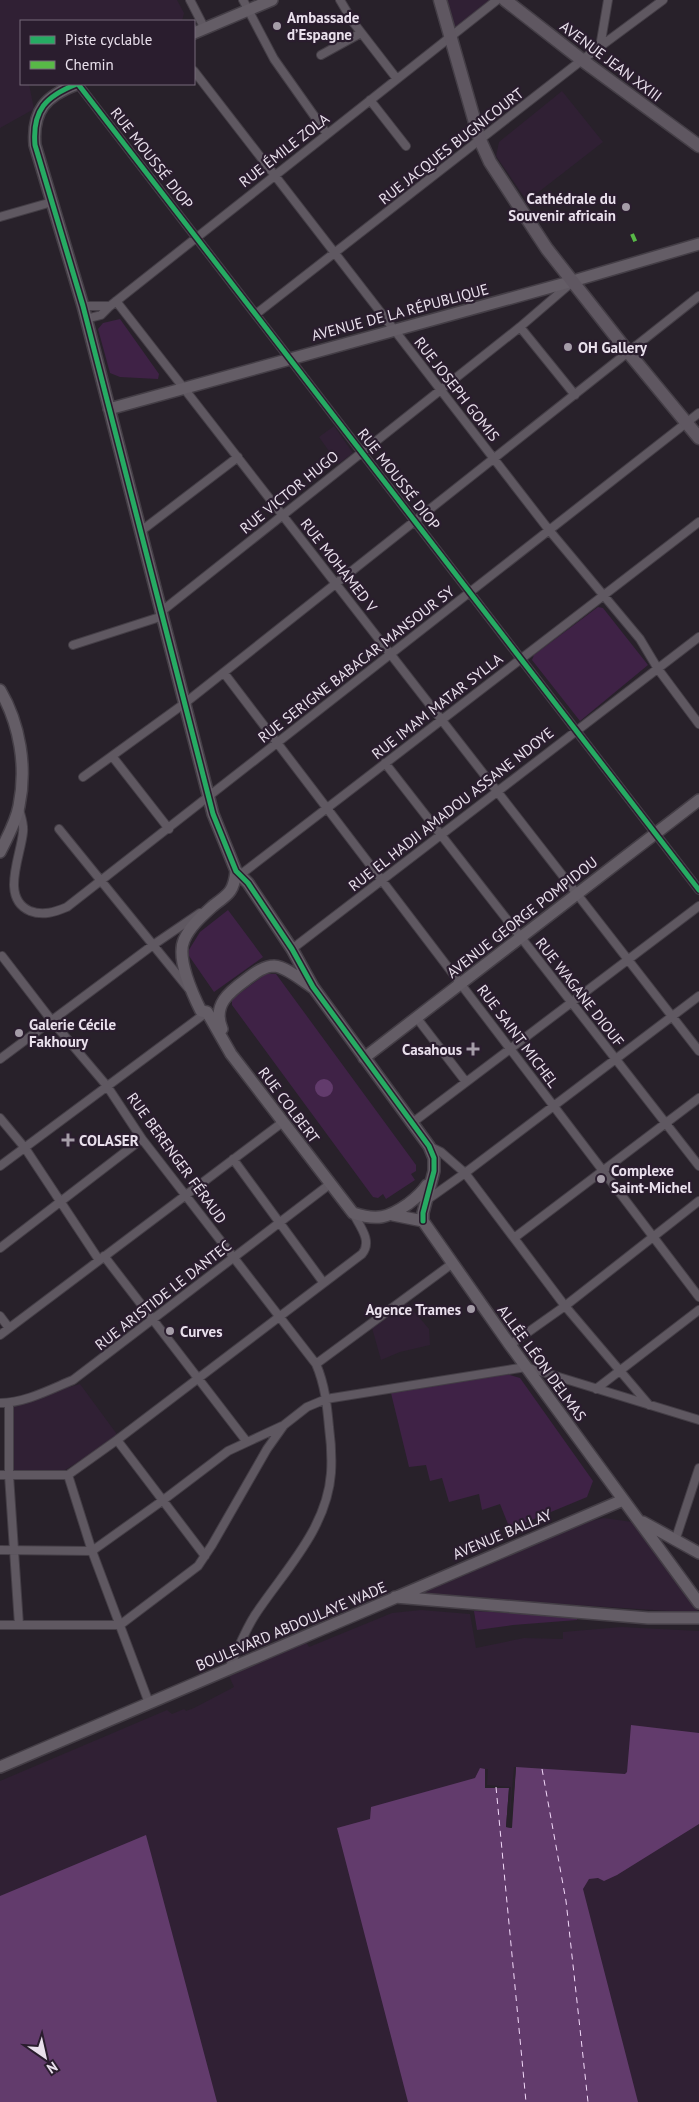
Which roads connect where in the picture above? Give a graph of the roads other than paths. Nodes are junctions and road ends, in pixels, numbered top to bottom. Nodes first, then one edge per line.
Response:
1 (190, 0) edge
2 (272, 0) edge
3 (340, 0) edge
4 (440, 0) edge
5 (497, 0) edge
6 (505, 0) edge
7 (608, 0) edge
8 (663, 0) edge
9 (245, 5) edge
10 (199, 31) edge
11 (361, 33) junction
12 (451, 36) junction
13 (600, 47) junction
14 (321, 55) dead end
15 (582, 60) junction
16 (195, 72) edge
17 (397, 79) junction
18 (75, 85) edge
19 (79, 85) edge
20 (370, 100) junction
21 (327, 134) junction
22 (480, 140) junction
23 (406, 146) dead end
24 (699, 146) edge
25 (275, 175) junction
26 (52, 202) junction
27 (0, 216) edge
28 (197, 237) junction
29 (699, 244) edge
30 (335, 253) junction
31 (574, 281) junction
32 (699, 296) edge
33 (113, 303) junction
34 (83, 306) junction
35 (256, 314) junction
36 (86, 319) junction
37 (520, 326) junction
38 (394, 330) junction
39 (628, 352) junction
40 (290, 358) junction
41 (184, 388) junction
42 (441, 390) junction
43 (575, 395) junction
44 (109, 409) junction
45 (699, 413) edge
46 (686, 423) junction
47 (699, 438) edge
48 (362, 452) junction
49 (238, 457) junction
50 (494, 458) junction
51 (283, 515) junction
52 (415, 521) junction
53 (699, 522) edge
54 (549, 530) junction
55 (141, 531) junction
56 (336, 584) junction
57 (470, 592) junction
58 (604, 595) junction
59 (162, 614) junction
60 (699, 636) edge
61 (73, 645) dead end
62 (391, 654) junction
63 (521, 659) junction
64 (658, 668) junction
65 (224, 673) junction
66 (0, 690) edge
67 (185, 703) junction
68 (442, 720) junction
69 (699, 724) edge
70 (576, 730) junction
71 (278, 744) junction
72 (112, 756) junction
73 (385, 763) junction
74 (83, 777) dead end
75 (497, 791) junction
76 (209, 797) junction
77 (699, 800) edge
78 (19, 807) junction
79 (327, 808) junction
80 (59, 829) dead end
81 (169, 829) junction
82 (656, 833) junction
83 (440, 835) junction
84 (0, 852) edge
85 (238, 873) junction
86 (382, 880) junction
87 (102, 882) junction
88 (699, 890) edge
89 (577, 893) junction
90 (699, 906) edge
91 (212, 907) junction
92 (520, 937) junction
93 (153, 945) junction
94 (292, 948) junction
95 (2, 956) dead end
96 (628, 959) junction
97 (460, 983) junction
98 (313, 987) junction
99 (193, 994) junction
100 (699, 996) edge
101 (571, 1002) junction
102 (207, 1012) junction
103 (672, 1016) junction
104 (416, 1017) junction
105 (52, 1021) junction
106 (510, 1049) junction
107 (699, 1051) edge
108 (231, 1054) junction
109 (364, 1058) junction
110 (0, 1059) edge
111 (616, 1059) junction
112 (466, 1082) junction
113 (107, 1086) junction
114 (699, 1098) edge
115 (554, 1106) junction
116 (0, 1118) edge
117 (283, 1122) junction
118 (412, 1123) junction
119 (665, 1123) junction
120 (142, 1139) junction
121 (429, 1146) junction
122 (25, 1148) junction
123 (233, 1159) junction
124 (0, 1166) edge
125 (699, 1166) edge
126 (603, 1170) junction
127 (465, 1173) junction
128 (431, 1179) junction
129 (330, 1184) junction
130 (186, 1195) junction
131 (426, 1200) junction
132 (699, 1201) edge
133 (59, 1202) junction
134 (353, 1213) junction
135 (393, 1215) junction
136 (424, 1221) junction
137 (280, 1223) junction
138 (653, 1237) junction
139 (514, 1238) junction
140 (0, 1248) edge
141 (101, 1258) junction
142 (234, 1258) junction
143 (453, 1263) junction
144 (323, 1282) junction
145 (699, 1297) edge
146 (565, 1306) junction
147 (699, 1310) edge
148 (0, 1316) edge
149 (279, 1316) junction
150 (153, 1320) junction
151 (9, 1328) junction
152 (0, 1335) edge
153 (510, 1345) junction
154 (316, 1364) junction
155 (526, 1367) junction
156 (620, 1371) junction
157 (197, 1378) junction
158 (596, 1389) junction
159 (326, 1399) junction
160 (4, 1403) edge
161 (649, 1405) junction
162 (699, 1420) edge
163 (284, 1425) junction
164 (117, 1440) junction
165 (247, 1442) junction
166 (699, 1468) edge
167 (0, 1475) edge
168 (9, 1475) junction
169 (68, 1475) junction
170 (623, 1500) junction
171 (162, 1501) junction
172 (640, 1520) junction
173 (675, 1541) junction
174 (14, 1549) junction
175 (0, 1550) edge
176 (92, 1551) junction
177 (699, 1554) edge
178 (205, 1556) junction
179 (394, 1596) junction
180 (699, 1603) edge
181 (699, 1618) edge
182 (0, 1625) edge
183 (19, 1625) junction
184 (120, 1625) junction
185 (228, 1670) junction
186 (149, 1703) junction
187 (0, 1767) edge

1 - 10 street
2 - 9 street
3 - 11 street
4 - 12 main road
5 - 12 street, RUE ÉMILE ZOLA
6 - 15 main road, AVENUE JEAN XXIII
7 - 13 street
8 - 13 street, RUE JACQUES BUGNICOURT
9 - 10 street
9 - 21 street
11 - 14 street
11 - 17 street
12 - 17 street, RUE ÉMILE ZOLA
12 - 22 main road
13 - 15 street, RUE JACQUES BUGNICOURT
15 - 22 street, RUE JACQUES BUGNICOURT
15 - 24 main road, AVENUE JEAN XXIII
16 - 25 street, RUE JOSEPH GOMIS
17 - 20 street, RUE ÉMILE ZOLA
18 - 26 street
19 - 28 street, RUE MOUSSÉ DIOP
20 - 21 street, RUE ÉMILE ZOLA
20 - 23 street
21 - 25 street, RUE ÉMILE ZOLA
22 - 30 street, RUE JACQUES BUGNICOURT
22 - 31 main road
25 - 28 street, RUE ÉMILE ZOLA
25 - 30 street, RUE JOSEPH GOMIS
26 - 27 street
26 - 34 street
28 - 33 street, RUE ÉMILE ZOLA
28 - 35 street, RUE MOUSSÉ DIOP
29 - 31 street, AVENUE DE LA RÉPUBLIQUE
30 - 35 street, RUE JACQUES BUGNICOURT
30 - 38 street, RUE JOSEPH GOMIS
31 - 37 street, RUE VICTOR HUGO
31 - 38 street, AVENUE DE LA RÉPUBLIQUE
31 - 39 main road
32 - 39 street
33 - 34 street
33 - 36 street, RUE ÉMILE ZOLA
33 - 41 street, RUE MOHAMED V
34 - 36 street
35 - 40 street, RUE MOUSSÉ DIOP
36 - 44 street
37 - 42 street, RUE VICTOR HUGO
37 - 43 street
38 - 40 street, AVENUE DE LA RÉPUBLIQUE
38 - 42 street, RUE JOSEPH GOMIS
39 - 43 street
39 - 46 main road
40 - 41 street, AVENUE DE LA RÉPUBLIQUE
40 - 48 street, RUE MOUSSÉ DIOP
41 - 44 street, AVENUE DE LA RÉPUBLIQUE
41 - 49 street, RUE MOHAMED V
42 - 48 street, RUE VICTOR HUGO
42 - 50 street, RUE JOSEPH GOMIS
43 - 50 street
44 - 55 street
45 - 46 street, RUE SERIGNE BABACAR MANSOUR SY
46 - 47 main road
46 - 54 street, RUE SERIGNE BABACAR MANSOUR SY
48 - 51 street, RUE VICTOR HUGO
48 - 52 street, RUE MOUSSÉ DIOP
49 - 51 street, RUE MOHAMED V
49 - 55 street
50 - 52 street
50 - 54 street, RUE JOSEPH GOMIS
51 - 56 street, RUE MOHAMED V
51 - 59 street, RUE VICTOR HUGO
52 - 56 street
52 - 57 street, RUE MOUSSÉ DIOP
53 - 58 street, RUE IMAM MATAR SYLLA
54 - 57 street, RUE SERIGNE BABACAR MANSOUR SY
54 - 58 street, RUE JOSEPH GOMIS
55 - 59 street
56 - 62 street, RUE MOHAMED V
56 - 65 street
57 - 62 street, RUE SERIGNE BABACAR MANSOUR SY
57 - 63 street, RUE MOUSSÉ DIOP
58 - 63 street, RUE IMAM MATAR SYLLA
58 - 64 street, RUE JOSEPH GOMIS
59 - 61 street
59 - 67 street
60 - 64 street, RUE EL HADJI AMADOU ASSANE NDOYE
62 - 68 street, RUE MOHAMED V
62 - 71 street, RUE SERIGNE BABACAR MANSOUR SY
63 - 68 street, RUE IMAM MATAR SYLLA
63 - 70 street, RUE MOUSSÉ DIOP
64 - 69 street, RUE JOSEPH GOMIS
64 - 70 street, RUE EL HADJI AMADOU ASSANE NDOYE
65 - 67 street
65 - 71 street, RUE SAINT MICHEL
66 - 78 street
67 - 72 street
67 - 76 street
68 - 73 street, RUE IMAM MATAR SYLLA
68 - 75 street, RUE MOHAMED V
70 - 75 street, RUE EL HADJI AMADOU ASSANE NDOYE
70 - 82 street, RUE MOUSSÉ DIOP
71 - 76 street, RUE SERIGNE BABACAR MANSOUR SY
71 - 79 street, RUE SAINT MICHEL
72 - 74 street
72 - 81 street
73 - 79 street, RUE IMAM MATAR SYLLA
73 - 83 street, RUE WAGANE DIOUF
75 - 83 street, RUE EL HADJI AMADOU ASSANE NDOYE
75 - 89 street, RUE MOHAMED V
76 - 81 street, RUE SERIGNE BABACAR MANSOUR SY
76 - 85 street
77 - 82 street, AVENUE GEORGE POMPIDOU
78 - 84 street
78 - 87 street, RUE SERIGNE BABACAR MANSOUR SY
79 - 85 street, RUE IMAM MATAR SYLLA
79 - 86 street, RUE SAINT MICHEL
80 - 87 street
81 - 87 street, RUE SERIGNE BABACAR MANSOUR SY
82 - 88 street, RUE MOUSSÉ DIOP
82 - 89 street, AVENUE GEORGE POMPIDOU
83 - 86 street, RUE EL HADJI AMADOU ASSANE NDOYE
83 - 92 street, RUE WAGANE DIOUF
85 - 91 street
85 - 94 street
86 - 94 street, RUE EL HADJI AMADOU ASSANE NDOYE
86 - 97 street, RUE SAINT MICHEL
87 - 93 street
89 - 92 street, AVENUE GEORGE POMPIDOU
89 - 96 street, RUE MOHAMED V
90 - 96 street
91 - 93 street
91 - 99 street
92 - 97 street, AVENUE GEORGE POMPIDOU
92 - 101 street, RUE WAGANE DIOUF
93 - 99 street
93 - 105 street
94 - 98 street
95 - 105 street, RUE BERENGER FÉRAUD
96 - 101 street
96 - 103 street, RUE MOHAMED V
97 - 104 street, AVENUE GEORGE POMPIDOU
97 - 106 street, RUE SAINT MICHEL
98 - 108 street
98 - 109 street
99 - 102 street, RUE COLBERT
100 - 103 street
101 - 106 street
101 - 111 street, RUE WAGANE DIOUF
102 - 108 street, RUE COLBERT
102 - 113 street
103 - 107 street, RUE MOHAMED V
103 - 111 street
104 - 109 street, AVENUE GEORGE POMPIDOU
104 - 112 street
105 - 110 street
105 - 113 street, RUE BERENGER FÉRAUD
106 - 112 street
106 - 115 street, RUE SAINT MICHEL
108 - 117 street, RUE COLBERT
109 - 118 street
111 - 115 street
111 - 119 street, RUE WAGANE DIOUF
112 - 118 street
113 - 120 street, RUE BERENGER FÉRAUD
113 - 122 street
114 - 119 street
115 - 126 street, RUE SAINT MICHEL
115 - 127 street
116 - 122 street
117 - 123 street
117 - 129 street, RUE COLBERT
118 - 121 street
119 - 125 street, RUE WAGANE DIOUF
119 - 126 street
120 - 130 street, RUE BERENGER FÉRAUD
120 - 133 street
121 - 127 street
121 - 128 street
122 - 124 street
122 - 133 street
123 - 130 street
123 - 137 street
126 - 138 street, RUE SAINT MICHEL
126 - 139 street
127 - 131 street
127 - 139 street
128 - 131 street
128 - 135 street
129 - 134 street, RUE COLBERT
129 - 137 street, RUE ARISTIDE LE DANTEC
130 - 141 street
130 - 142 street, RUE BERENGER FÉRAUD
131 - 136 street
132 - 138 street
133 - 140 street
133 - 141 street
134 - 135 street
134 - 144 street
135 - 136 street
136 - 143 street, ALLÉE LÉON DELMAS
137 - 142 street, RUE ARISTIDE LE DANTEC
137 - 144 street
138 - 145 street, RUE SAINT MICHEL
138 - 146 street
139 - 146 street
141 - 150 street
141 - 151 street
142 - 149 street, RUE BERENGER FÉRAUD
142 - 150 street, RUE ARISTIDE LE DANTEC
143 - 153 street, ALLÉE LÉON DELMAS
143 - 154 street
144 - 149 street
146 - 153 street
146 - 156 street
147 - 156 street
148 - 151 street
149 - 154 street, RUE BERENGER FÉRAUD
149 - 157 street
150 - 157 street
150 - 160 street, RUE ARISTIDE LE DANTEC
151 - 152 street
153 - 155 street, ALLÉE LÉON DELMAS
154 - 159 street, RUE BERENGER FÉRAUD
155 - 158 street
155 - 159 street
155 - 170 street, ALLÉE LÉON DELMAS
156 - 158 street
156 - 161 street
157 - 164 street
157 - 165 street
158 - 161 street
159 - 163 street
159 - 185 street, RUE BERENGER FÉRAUD
160 - 168 street
161 - 162 street
163 - 165 street
163 - 178 street
164 - 169 street
164 - 171 street
165 - 171 street
166 - 173 street
167 - 168 street
168 - 169 street
168 - 174 street
169 - 176 street
170 - 172 street, ALLÉE LÉON DELMAS
170 - 179 street, AVENUE BALLAY
171 - 176 street
171 - 178 street
172 - 173 street
172 - 180 street
173 - 177 street
174 - 175 street
174 - 176 street
174 - 183 street
176 - 184 street
178 - 184 street
179 - 181 street, BOULEVARD ABDOULAYE WADE
179 - 185 street, BOULEVARD ABDOULAYE WADE
182 - 183 street
183 - 184 street
184 - 186 street
185 - 186 street, BOULEVARD ABDOULAYE WADE
186 - 187 street, BOULEVARD ABDOULAYE WADE

